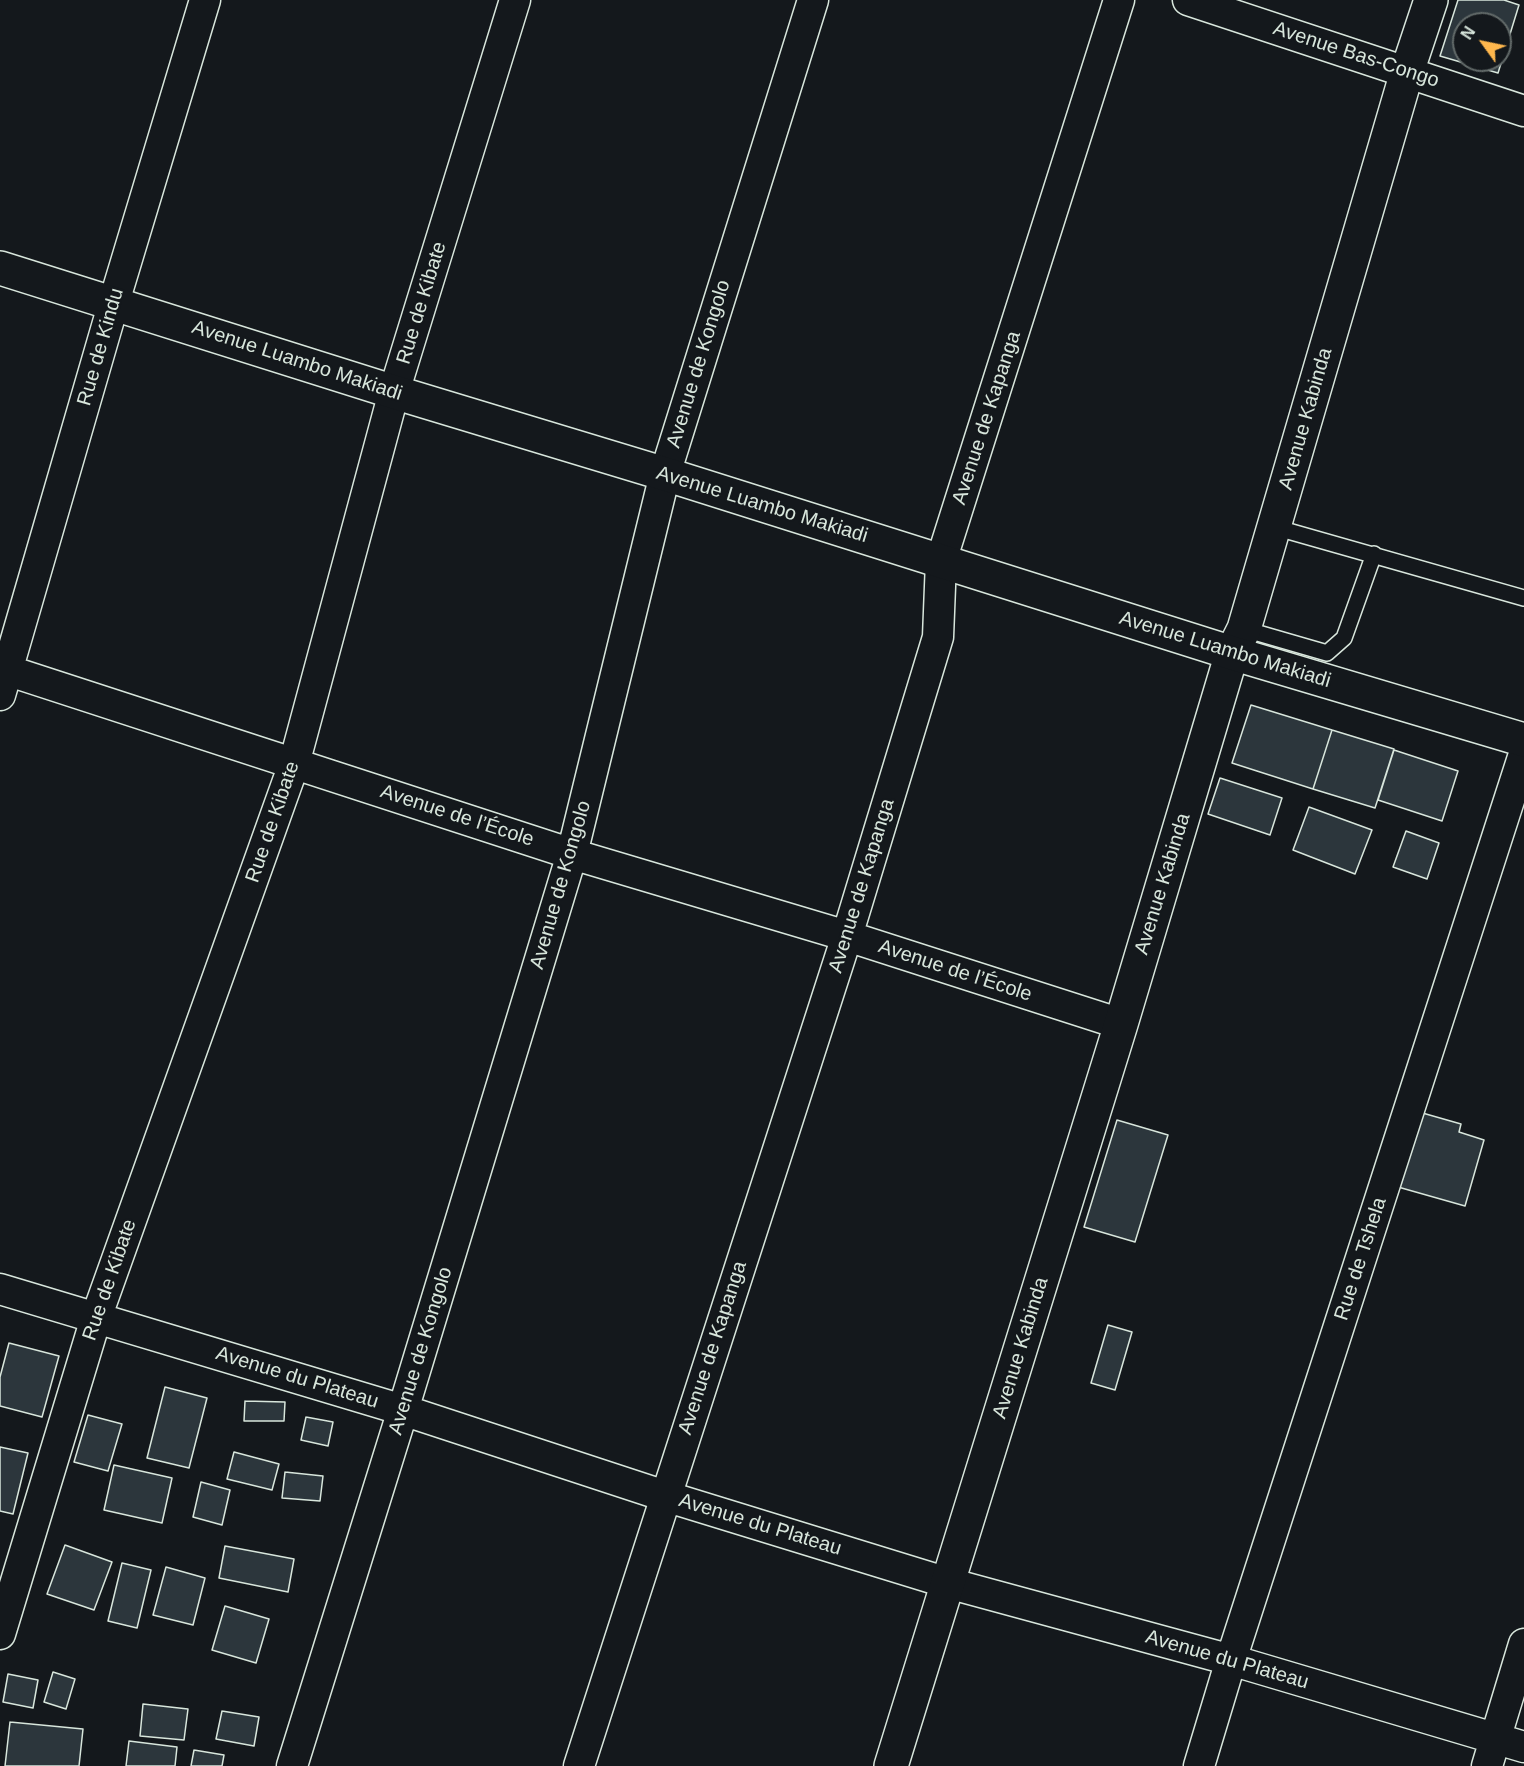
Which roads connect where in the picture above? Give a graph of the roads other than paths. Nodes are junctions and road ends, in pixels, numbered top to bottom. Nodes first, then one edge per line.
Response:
1 (205, 0) edge
2 (515, 0) edge
3 (813, 0) edge
4 (1119, 0) edge
5 (1188, 0) edge
6 (1431, 0) edge
7 (1407, 72) junction
8 (1524, 111) edge
9 (0, 268) edge
10 (114, 302) junction
11 (394, 392) junction
12 (665, 474) junction
13 (1274, 527) junction
14 (1374, 554) junction
15 (941, 561) junction
16 (1524, 598) edge
17 (1238, 641) junction
18 (3, 678) edge
19 (1524, 740) edge
20 (1524, 754) edge
21 (294, 764) junction
22 (572, 854) junction
23 (847, 936) junction
24 (1121, 1024) junction
25 (0, 1289) edge
26 (96, 1318) junction
27 (403, 1410) junction
28 (665, 1496) junction
29 (948, 1583) junction
30 (0, 1634) edge
31 (1524, 1644) edge
32 (1231, 1660) junction
33 (1524, 1747) edge
34 (1491, 1752) edge
35 (292, 1766) edge
36 (579, 1766) edge
37 (891, 1766) edge
38 (1199, 1766) edge

1 - 10 street, Rue de Kindu
2 - 11 street, Rue de Kibate
3 - 12 street, Avenue de Kongolo
4 - 15 street, Avenue de Kapanga
5 - 7 street, Avenue Bas-Congo
6 - 7 street, Avenue Kabinda
7 - 8 street, Avenue Bas-Congo
7 - 13 street, Avenue Kabinda
9 - 10 street, Avenue Luambo Makiadi
10 - 11 street, Avenue Luambo Makiadi
10 - 18 street, Rue de Kindu
11 - 12 street, Avenue Luambo Makiadi
11 - 21 street, Rue de Kibate
12 - 15 street, Avenue Luambo Makiadi
12 - 22 street, Avenue de Kongolo
13 - 14 lane
13 - 17 street, Avenue Kabinda
14 - 16 lane
14 - 17 lane
15 - 17 street, Avenue Luambo Makiadi
15 - 23 street, Avenue de Kapanga
17 - 19 street, Avenue Luambo Makiadi
17 - 24 street, Avenue Kabinda
18 - 21 street, Avenue de l’École
20 - 32 street, Rue de Tshela
21 - 22 street, Avenue de l’École
21 - 26 street, Rue de Kibate
22 - 23 street, Avenue de l’École
22 - 27 street, Avenue de Kongolo
23 - 24 street, Avenue de l’École
23 - 28 street, Avenue de Kapanga
24 - 29 street, Avenue Kabinda
25 - 26 street, Avenue du Plateau
26 - 27 street, Avenue du Plateau
26 - 30 street, Rue de Kibate
27 - 28 street, Avenue du Plateau
27 - 35 street, Avenue de Kongolo
28 - 29 street, Avenue du Plateau
28 - 36 street, Avenue de Kapanga
29 - 32 street, Avenue du Plateau
29 - 37 street, Avenue Kabinda
31 - 34 street
32 - 34 street, Avenue du Plateau
32 - 38 street, Rue de Tshela
33 - 34 street, Avenue du Plateau

